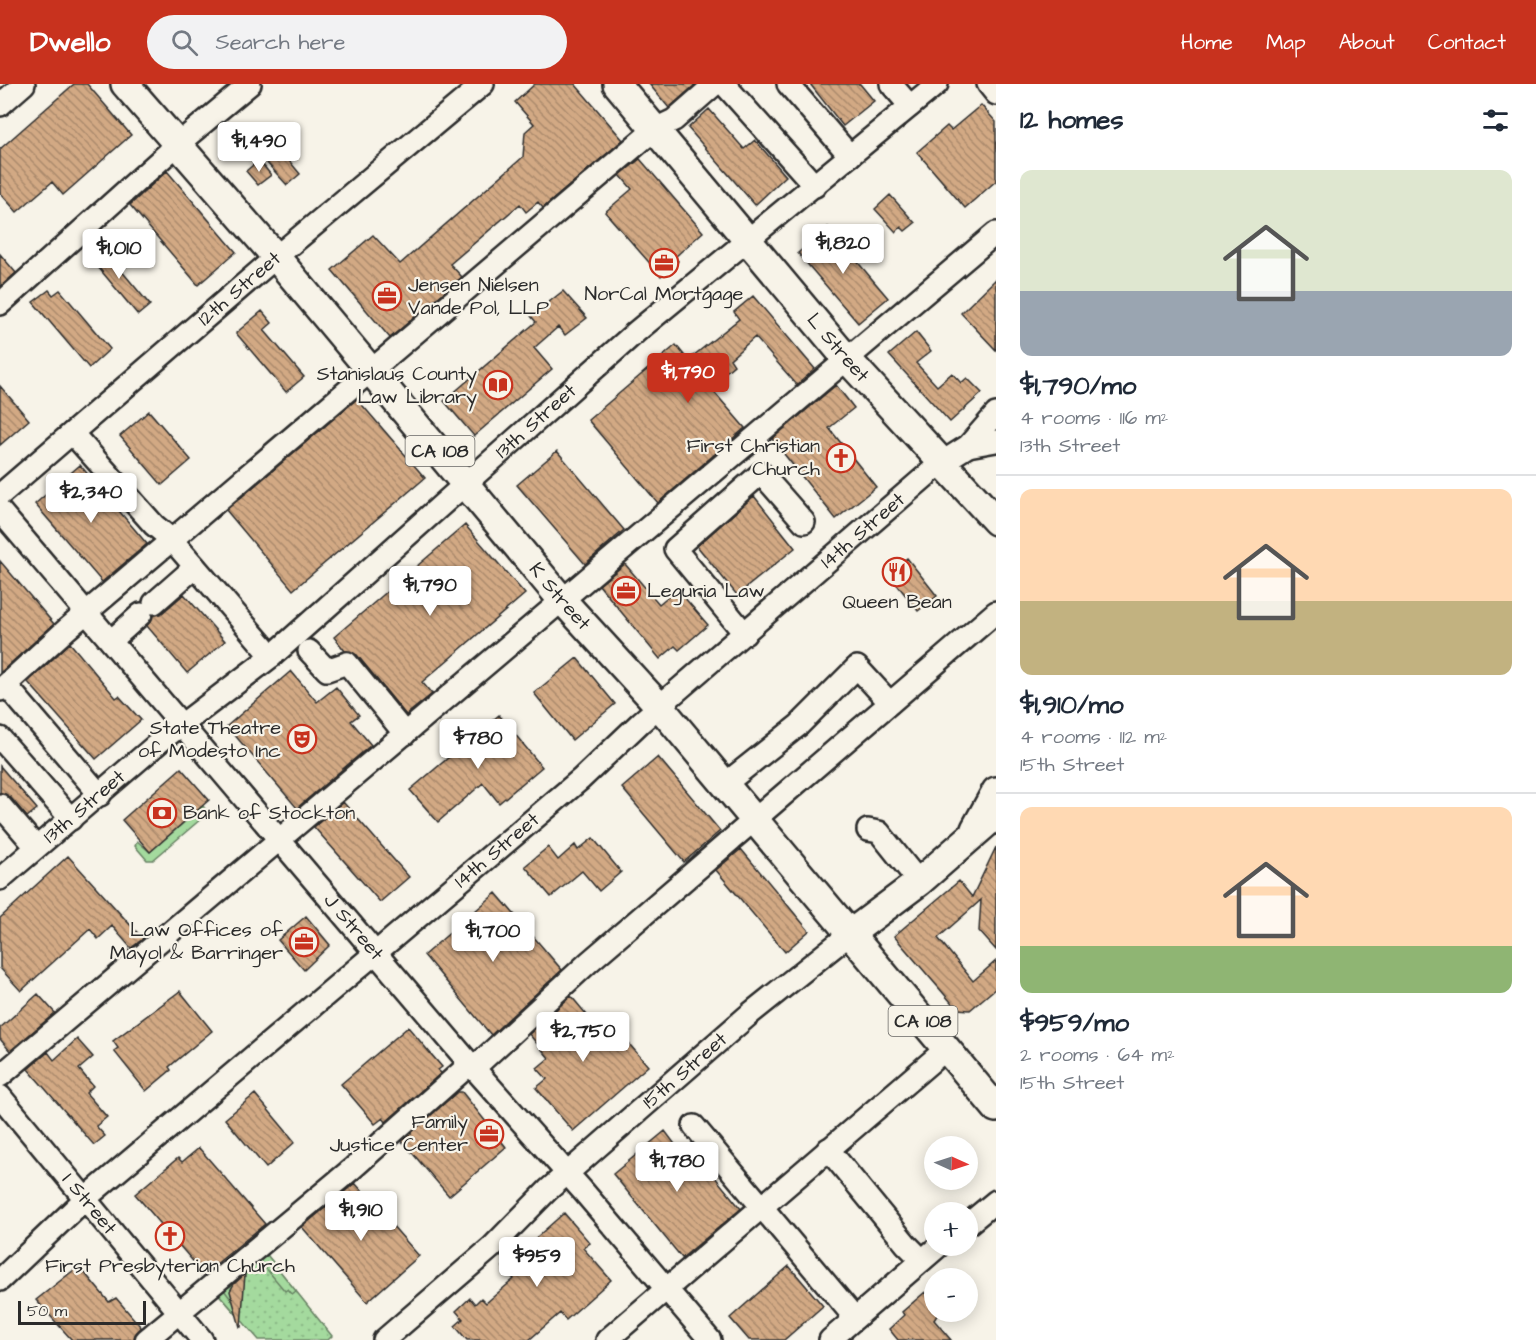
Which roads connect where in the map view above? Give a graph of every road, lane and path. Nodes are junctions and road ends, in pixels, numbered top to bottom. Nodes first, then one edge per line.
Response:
1 (24, 84) edge
2 (125, 84) edge
3 (250, 84) edge
4 (483, 84) edge
5 (616, 84) edge
6 (715, 84) edge
7 (724, 84) edge
8 (788, 84) edge
9 (891, 84) edge
10 (937, 84) edge
11 (988, 84) edge
12 (996, 94) edge
13 (0, 105) edge
14 (910, 105) junction
15 (655, 129) junction
16 (178, 144) junction
17 (850, 156) junction
18 (815, 186) junction
19 (996, 233) edge
20 (749, 239) junction
21 (276, 257) junction
22 (0, 304) edge
23 (846, 358) junction
24 (371, 371) junction
25 (996, 414) edge
26 (72, 434) junction
27 (996, 441) edge
28 (968, 446) junction
29 (941, 463) junction
30 (466, 483) junction
31 (0, 495) edge
32 (0, 511) edge
33 (804, 522) dead end
34 (996, 522) edge
35 (172, 540) junction
36 (195, 567) junction
37 (562, 600) junction
38 (88, 611) junction
39 (996, 612) edge
40 (745, 634) junction
41 (111, 641) junction
42 (309, 651) dead end
43 (272, 656) junction
44 (3, 688) edge
45 (890, 703) junction
46 (660, 707) junction
47 (183, 725) junction
48 (405, 734) junction
49 (0, 738) edge
50 (725, 784) junction
51 (996, 791) edge
52 (100, 795) junction
53 (0, 805) edge
54 (996, 815) edge
55 (754, 818) junction
56 (71, 819) junction
57 (868, 830) dead end
58 (281, 839) junction
59 (996, 839) edge
60 (969, 841) junction
61 (36, 847) junction
62 (0, 879) edge
63 (919, 882) junction
64 (851, 933) junction
65 (377, 953) junction
66 (946, 1049) junction
67 (472, 1066) junction
68 (0, 1076) edge
69 (0, 1096) edge
70 (996, 1108) edge
71 (694, 1126) dead end
72 (828, 1149) junction
73 (567, 1173) junction
74 (86, 1198) junction
75 (996, 1201) edge
76 (761, 1206) junction
77 (978, 1216) edge
78 (927, 1256) edge
79 (922, 1260) junction
80 (0, 1280) edge
81 (666, 1291) junction
82 (179, 1311) junction
83 (855, 1318) junction
84 (146, 1340) edge
85 (202, 1340) edge
86 (384, 1340) edge
87 (607, 1340) edge
88 (710, 1340) edge
89 (830, 1340) edge

1 - 13 street
2 - 16 main road, K Street / CA 108
3 - 16 street
4 - 21 street, 12th Street
5 - 15 main road, L Street
6 - 15 street
7 - 18 street
8 - 17 street
9 - 14 street
10 - 14 street, 13th Street
11 - 12 street
14 - 17 street, 13th Street
15 - 20 main road, L Street
15 - 24 street
16 - 21 main road, K Street / CA 108
16 - 22 street
17 - 18 street, 13th Street
18 - 20 street, 13th Street
19 - 23 street
20 - 23 main road, L Street
20 - 30 street, 13th Street
21 - 24 main road, K Street / CA 108
21 - 26 street, 12th Street
23 - 29 main road, L Street
23 - 37 street
24 - 30 main road, K Street / CA 108
24 - 35 street
25 - 28 street, 14th Street
26 - 31 street, 12th Street
26 - 35 street
27 - 28 street, 14th Street
28 - 29 street, 14th Street
29 - 34 main road, L Street
29 - 40 street, 14th Street
30 - 37 main road, K Street / CA 108
30 - 43 street, 13th Street
32 - 38 street, J Street
33 - 40 street
35 - 36 street
35 - 38 street
36 - 41 street
36 - 43 street
37 - 46 main road, K Street / CA 108
37 - 48 street
38 - 41 street, J Street
38 - 44 street
39 - 45 street
40 - 46 street, 14th Street
41 - 47 street, J Street
42 - 48 street
43 - 47 street, 13th Street
44 - 52 street
45 - 50 street
45 - 55 street
46 - 50 main road, K Street / CA 108
46 - 65 street, 14th Street
47 - 52 street, 13th Street
47 - 58 street, J Street
48 - 58 street
49 - 56 street
50 - 55 main road, K Street / CA 108
51 - 60 main road
52 - 56 street, 13th Street
53 - 61 street
54 - 60 main road, 15th Street
55 - 64 main road, K Street / CA 108
55 - 67 street
56 - 61 street, 13th Street
57 - 63 street
58 - 65 street, J Street
58 - 68 street
59 - 60 main road
60 - 63 main road, 15th Street
61 - 62 street, 13th Street
63 - 64 main road, 15th Street
64 - 66 main road, K Street / CA 108
64 - 73 street, 15th Street
65 - 67 street, J Street
65 - 74 street, 14th Street
66 - 70 main road, K Street / CA 108
66 - 72 street
67 - 73 street, J Street
67 - 82 street
69 - 74 street, I Street
71 - 76 street
72 - 76 street
72 - 79 street
73 - 81 street, J Street
73 - 86 street, 15th Street
74 - 80 street, 14th Street
74 - 82 street, I Street
75 - 77 street
76 - 81 street
76 - 83 street
78 - 79 street
79 - 83 street
81 - 87 street
81 - 88 street, J Street
82 - 84 street
82 - 85 street, I Street
83 - 89 street

